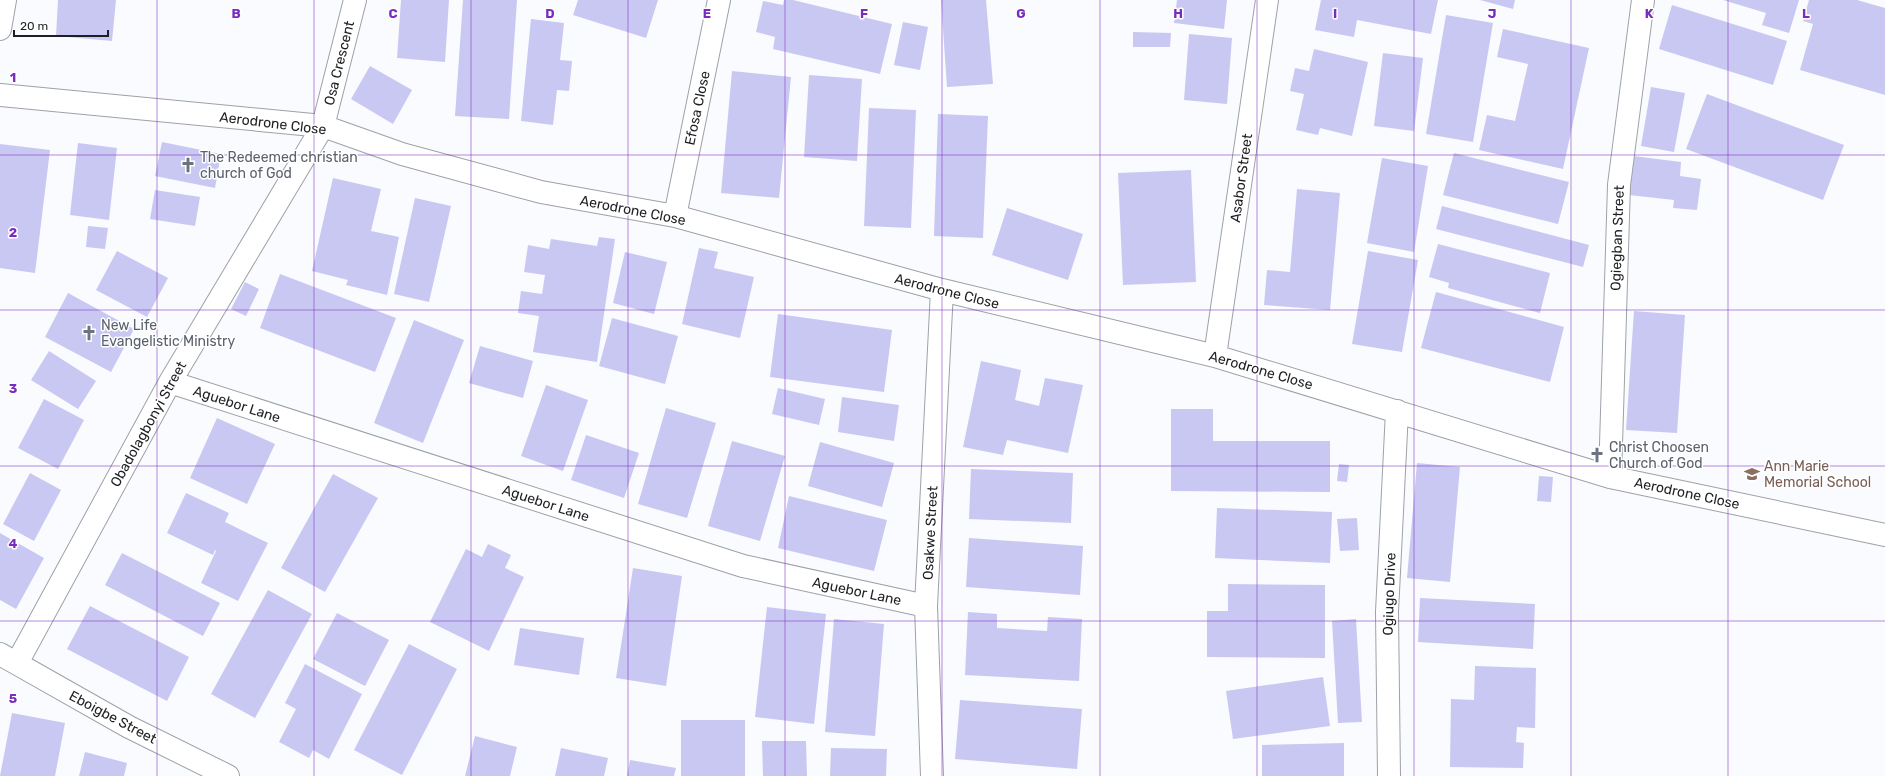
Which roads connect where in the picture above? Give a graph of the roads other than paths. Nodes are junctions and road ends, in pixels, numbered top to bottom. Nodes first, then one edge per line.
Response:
1 (5, 0) edge
2 (355, 0) edge
3 (719, 0) edge
4 (1266, 0) edge
5 (1643, 0) edge
6 (0, 29) edge
7 (0, 95) edge
8 (323, 126) junction
9 (675, 216) junction
10 (942, 290) junction
11 (1215, 356) junction
12 (170, 382) junction
13 (1397, 411) junction
14 (1610, 477) junction
15 (1885, 535) edge
16 (926, 606) junction
17 (8, 659) edge
18 (228, 776) edge
19 (932, 776) edge
20 (1389, 776) edge

1 - 6 street
2 - 8 street, Osa Crescent
3 - 9 street, Efosa Close
4 - 11 street, Asabor Street
5 - 14 street, Ogiegban Street
7 - 8 street, Aerodrone Close
8 - 9 street, Aerodrone Close
8 - 12 street, Obadolagbonyi Street
9 - 10 street, Aerodrone Close
10 - 11 street, Aerodrone Close
10 - 16 street, Osakwe Street
11 - 13 street, Aerodrone Close
12 - 16 street, Aguebor Lane
12 - 17 street, Obadolagbonyi Street
13 - 14 street, Aerodrone Close
13 - 20 street, Ogiugo Drive
14 - 15 street, Aerodrone Close
16 - 19 street, Osakwe Street
17 - 18 street, Eboigbe Street

